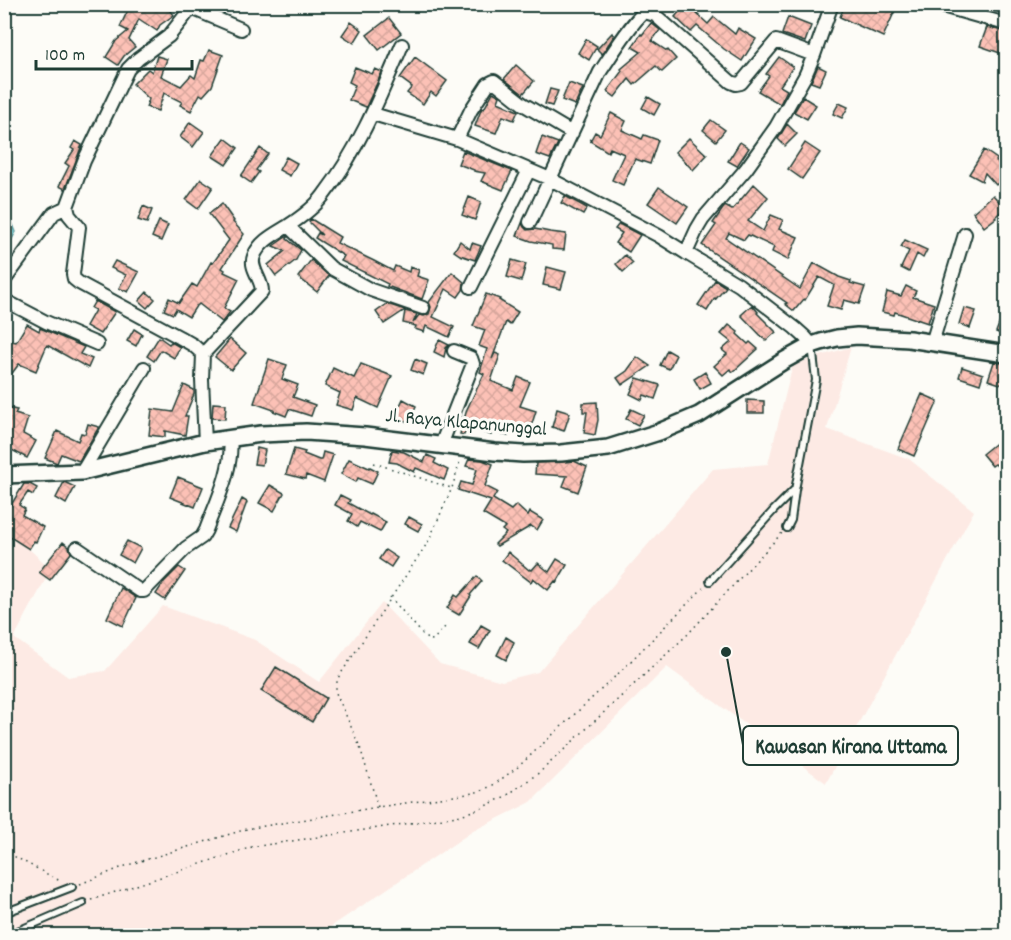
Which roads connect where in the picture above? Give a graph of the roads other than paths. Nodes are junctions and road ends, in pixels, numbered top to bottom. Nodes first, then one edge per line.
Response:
1 (832, 4) edge
2 (935, 4) edge
3 (1006, 24) edge
4 (241, 29) dead end
5 (402, 45) dead end
6 (814, 55) junction
7 (373, 114) junction
8 (572, 133) junction
9 (457, 139) junction
10 (529, 170) junction
11 (550, 179) junction
12 (67, 207) junction
13 (530, 222) dead end
14 (288, 226) junction
15 (965, 234) dead end
16 (686, 253) junction
17 (4, 281) edge
18 (471, 287) dead end
19 (4, 300) edge
20 (423, 308) dead end
21 (932, 343) junction
22 (97, 344) dead end
23 (812, 345) junction
24 (454, 351) dead end
25 (203, 354) junction
26 (1006, 354) edge
27 (144, 368) dead end
28 (230, 438) junction
29 (205, 442) junction
30 (441, 445) junction
31 (82, 472) junction
32 (4, 475) edge
33 (795, 489) junction
34 (787, 528) road end
35 (76, 548) dead end
36 (710, 581) road end
37 (72, 887) road end
38 (83, 903) road end
39 (4, 913) edge
40 (6, 936) edge

1 - 6 street
2 - 3 street
4 - 12 street
5 - 7 street
6 - 8 street
6 - 16 street
7 - 9 street
7 - 14 street
8 - 9 street
8 - 11 street
9 - 10 street
10 - 11 street
10 - 18 street
11 - 13 street
11 - 16 street
12 - 17 street
12 - 25 street
14 - 20 street
14 - 25 street
15 - 21 street
16 - 23 street
19 - 22 street
21 - 23 street, Jl. Raya Klapanunggal
21 - 26 street, Jl. Raya Klapanunggal
23 - 30 street, Jl. Raya Klapanunggal
23 - 33 lane
24 - 30 street
25 - 29 street
27 - 31 street
28 - 29 street, Jl. Raya Klapanunggal
28 - 30 street, Jl. Raya Klapanunggal
28 - 35 street
29 - 31 street, Jl. Raya Klapanunggal
31 - 32 street, Jl. Raya Klapanunggal
33 - 34 lane
33 - 36 lane
37 - 39 lane
38 - 40 lane

